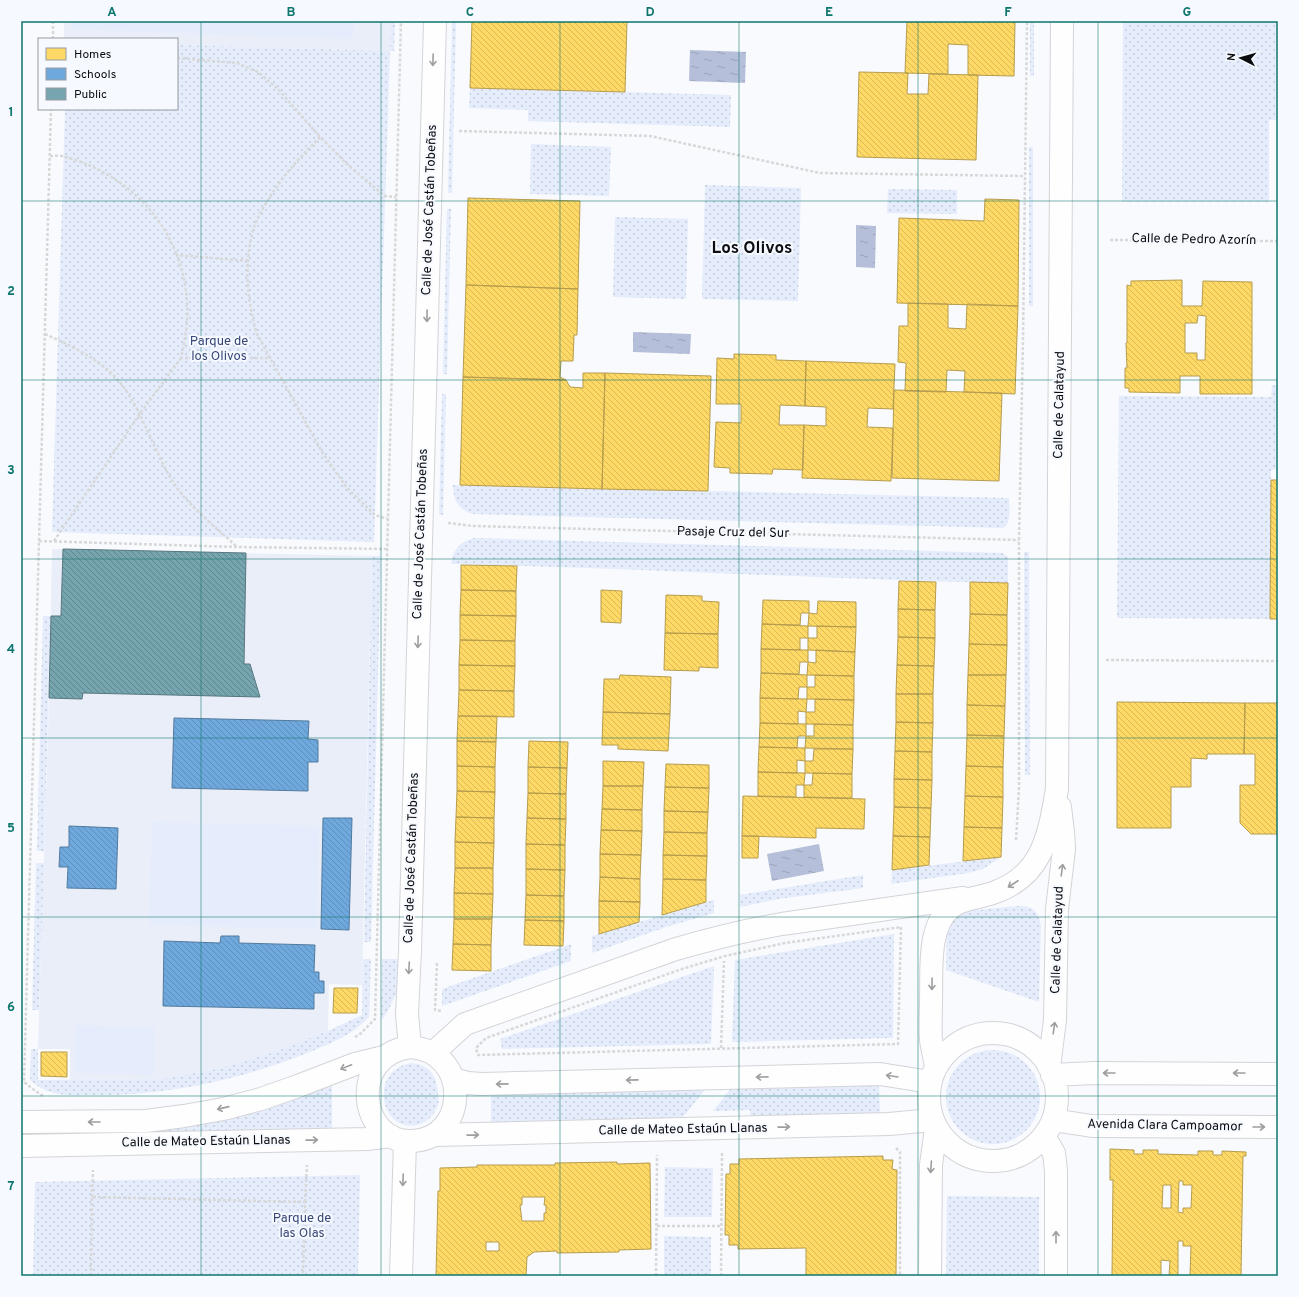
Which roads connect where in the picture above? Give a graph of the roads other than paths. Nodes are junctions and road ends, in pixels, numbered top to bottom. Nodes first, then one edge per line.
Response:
1 (434, 21) edge
2 (1062, 21) edge
3 (1057, 789) junction
4 (992, 893) junction
5 (891, 908) junction
6 (932, 945) junction
7 (410, 1047) junction
8 (433, 1053) junction
9 (384, 1057) junction
10 (1051, 1071) junction
11 (1278, 1074) edge
12 (933, 1075) junction
13 (454, 1079) junction
14 (21, 1122) edge
15 (934, 1124) junction
16 (1278, 1127) edge
17 (1048, 1128) junction
18 (434, 1136) junction
19 (398, 1139) junction
20 (21, 1146) edge
21 (401, 1276) edge
22 (930, 1276) edge
23 (1056, 1276) edge

1 -> 7 street, Calle de José Castán Tobeñas
2 - 3 street, Calle de Calatayud
3 -> 4 street, Calle de Calatayud
10 -> 3 street, Calle de Calatayud
4 - 5 street
4 - 6 street, Calle de Calatayud
5 - 6 street
5 - 8 street
6 -> 12 street, Calle de Calatayud
7 - 8 street
7 - 9 street
8 - 13 street
9 -> 14 street, Calle de Mateo Estaún Llanas
9 - 19 street
11 -> 10 street
10 - 12 street
10 - 17 street
12 -> 13 street
12 - 15 street
13 - 18 street
15 - 17 street
18 -> 15 street, Calle de Mateo Estaún Llanas
15 -> 22 street
17 -> 16 street, Avenida Clara Campoamor
23 -> 17 street
18 - 19 street
20 -> 19 street, Calle de Mateo Estaún Llanas
19 -> 21 street

